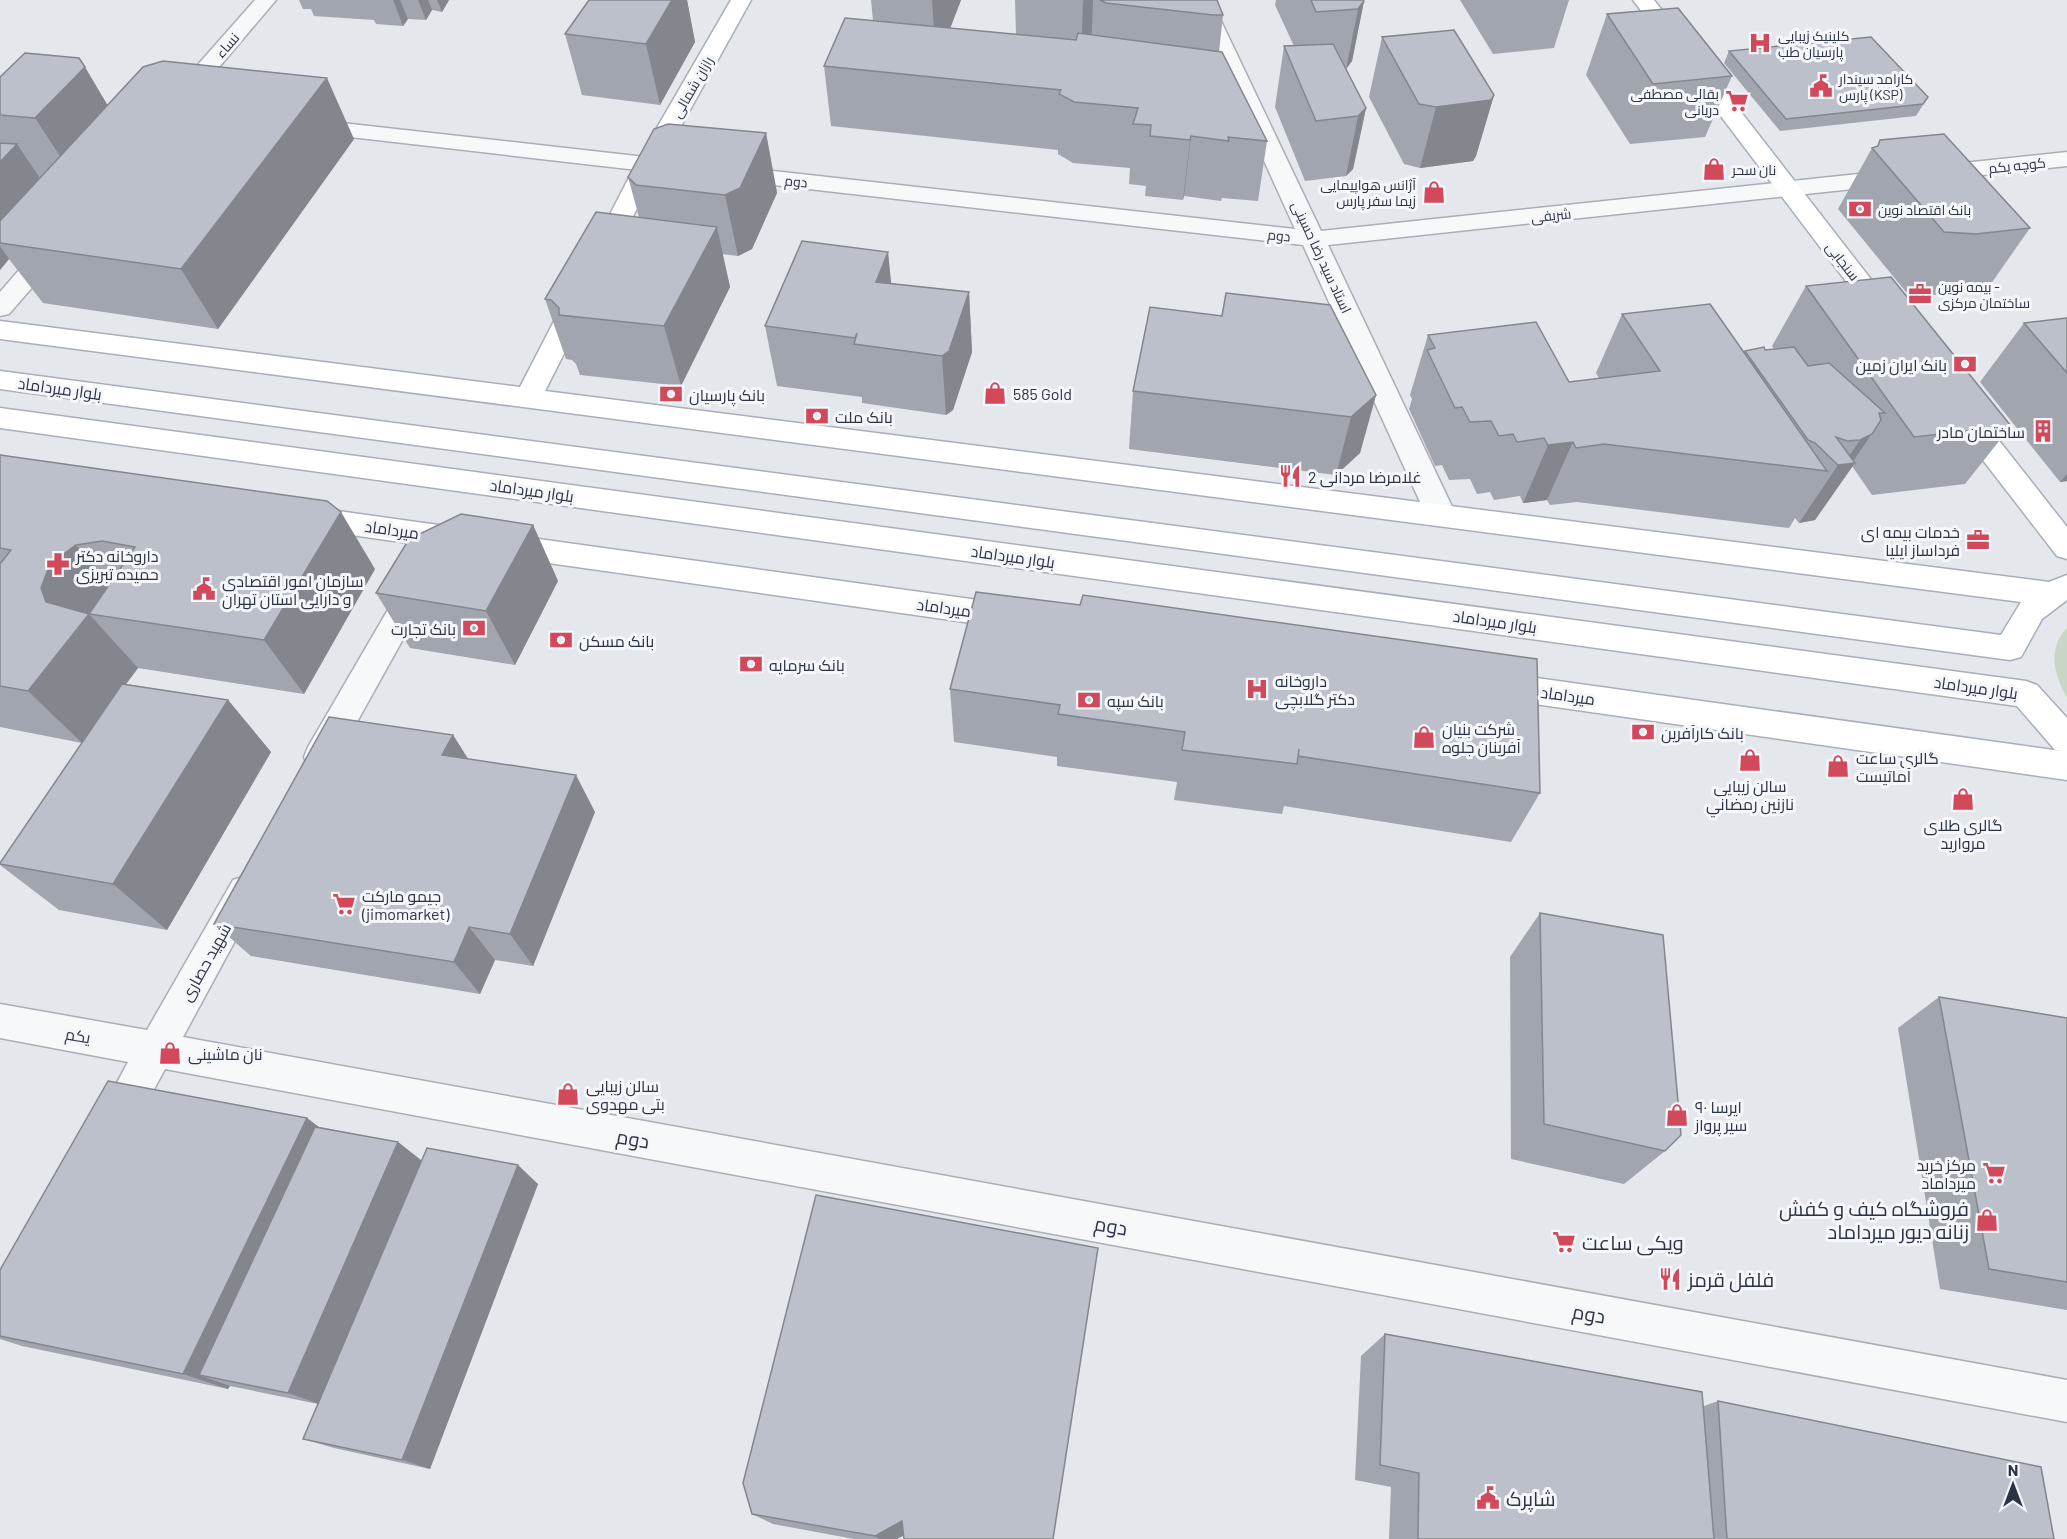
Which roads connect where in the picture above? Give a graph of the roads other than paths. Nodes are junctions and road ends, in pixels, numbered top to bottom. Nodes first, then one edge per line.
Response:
1 (266, 0) edge
2 (741, 0) edge
3 (1201, 0) edge
4 (1643, 0) edge
5 (171, 114) edge
6 (286, 124) edge
7 (2067, 159) edge
8 (648, 164) junction
9 (1787, 190) junction
10 (69, 228) edge
11 (1315, 239) junction
12 (0, 308) edge
13 (0, 330) edge
14 (1898, 332) edge
15 (0, 380) edge
16 (528, 398) junction
17 (1949, 398) edge
18 (0, 418) edge
19 (269, 512) edge
20 (1441, 515) junction
21 (445, 537) junction
22 (2067, 548) edge
23 (2059, 590) edge
24 (1037, 620) edge
25 (1463, 681) edge
26 (2067, 740) edge
27 (2067, 766) edge
28 (306, 783) edge
29 (260, 865) edge
30 (0, 1021) edge
31 (156, 1050) junction
32 (98, 1152) edge
33 (2067, 1401) edge

1 - 5 street, نساء
2 - 8 main road, رازان شمالی
3 - 11 street, استاد سید رضا حسینی
4 - 9 main road, سنجابی
6 - 8 street, دوم
7 - 9 street, کوچه یکم
8 - 11 street, دوم
8 - 16 main road, رازان شمالی
9 - 11 street, شریفی
9 - 14 main road, سنجابی
10 - 12 street
11 - 20 street, استاد سید رضا حسینی
13 - 16 main road
15 - 23 main road, بلوار میرداماد
16 - 20 main road
17 - 22 main road
18 - 26 main road, بلوار میرداماد
19 - 21 main road, میرداماد
20 - 23 main road
21 - 24 main road, میرداماد
21 - 28 street
25 - 27 main road, میرداماد
29 - 31 street, شهید حصاری
30 - 31 street, یکم
31 - 32 street, شهید حصاری
31 - 33 street, دوم

